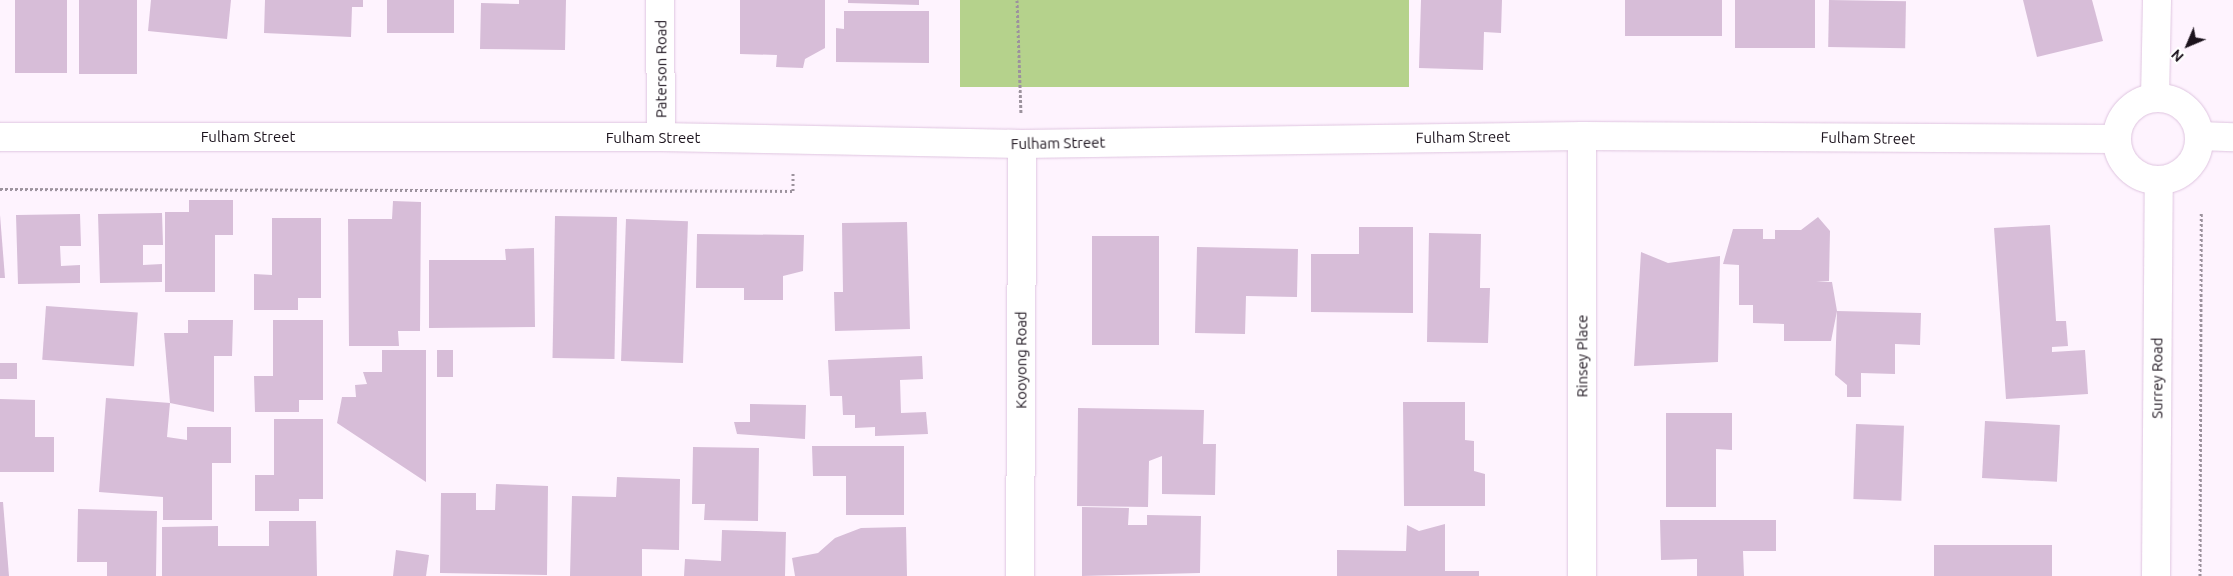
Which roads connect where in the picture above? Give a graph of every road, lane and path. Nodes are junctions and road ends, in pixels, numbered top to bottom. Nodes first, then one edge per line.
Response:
1 (660, 0) edge
2 (1016, 0) edge
3 (2157, 0) edge
4 (2155, 97) junction
5 (1582, 136) junction
6 (2200, 136) junction
7 (0, 137) edge
8 (661, 137) junction
9 (2233, 137) edge
10 (2116, 139) junction
11 (1022, 144) junction
12 (2159, 180) junction
13 (2201, 213) dead end
14 (1020, 576) edge
15 (1582, 576) edge
16 (2156, 576) edge
17 (2200, 576) edge

1 - 8 street, Paterson Road
2 - 11 path
3 - 4 street
4 - 6 street
4 - 10 street
5 - 10 street, Fulham Street
5 - 11 street, Fulham Street
5 - 15 street, Rinsey Place
6 - 9 street
6 - 12 street
7 - 8 street, Fulham Street
8 - 11 street, Fulham Street
10 - 12 street
11 - 14 street, Kooyong Road
12 - 16 street, Surrey Road
13 - 17 path

